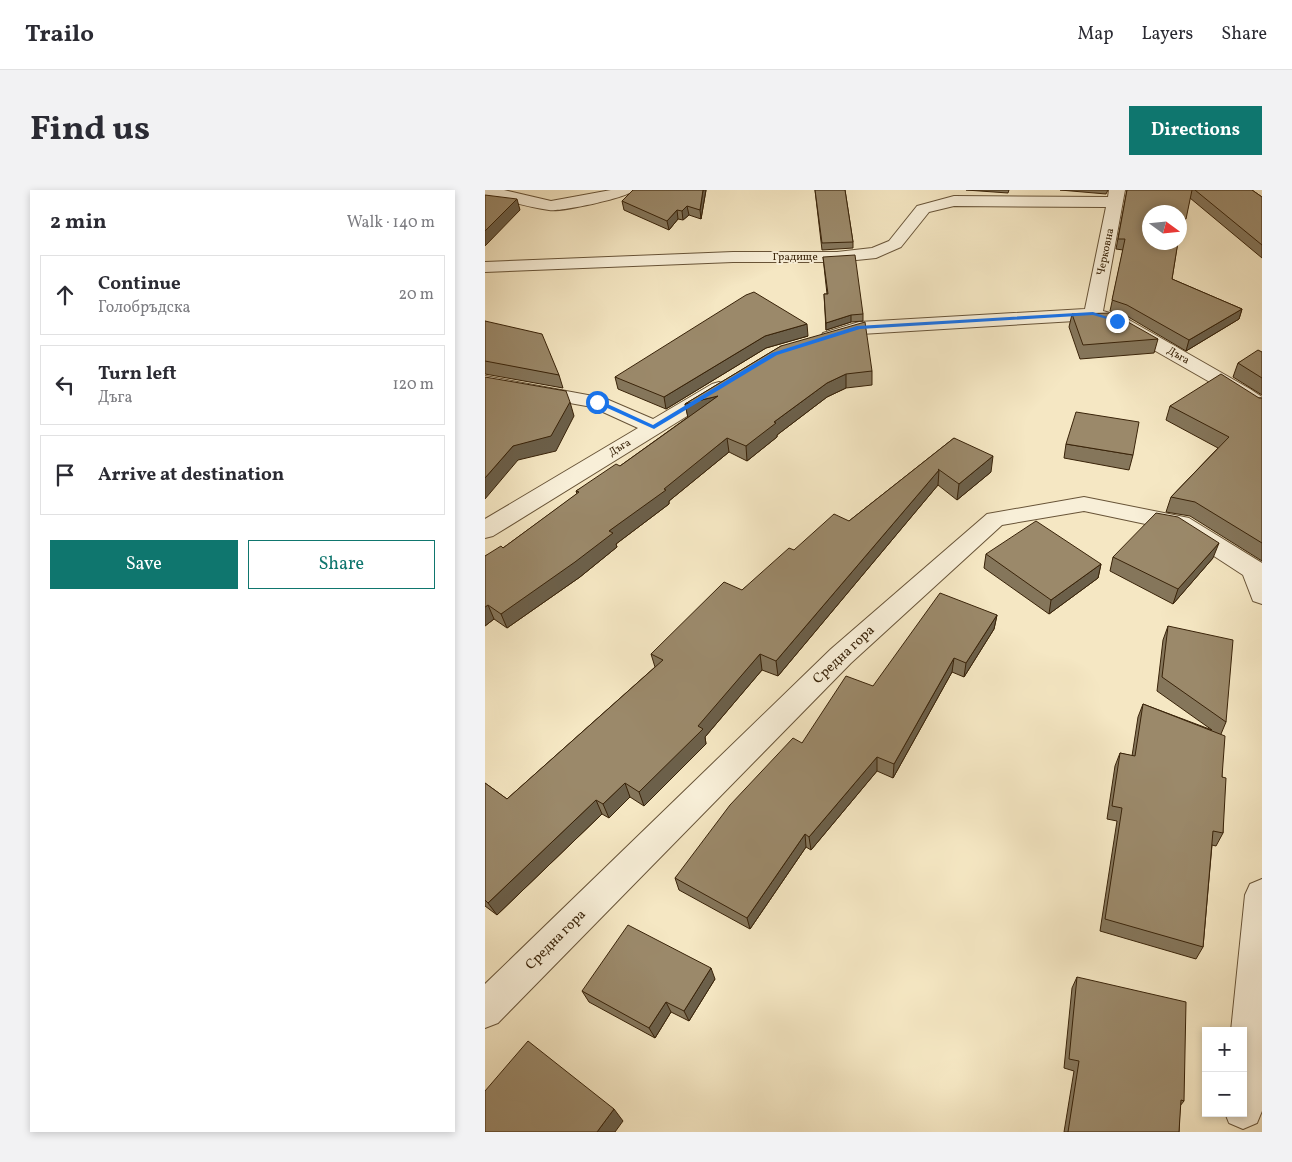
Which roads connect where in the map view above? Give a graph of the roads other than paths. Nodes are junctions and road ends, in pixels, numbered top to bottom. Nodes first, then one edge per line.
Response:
1 (485, 190) edge
2 (626, 190) edge
3 (1117, 196) edge
4 (485, 268) edge
5 (1093, 314) junction
6 (812, 342) edge
7 (734, 379) edge
8 (485, 382) edge
9 (1262, 406) edge
10 (654, 427) junction
11 (485, 530) edge
12 (1262, 595) edge
13 (1262, 895) edge
14 (485, 1010) edge
15 (1246, 1072) edge
16 (1243, 1117) edge
17 (1241, 1132) edge

1 - 2 street
3 - 4 street, Градище
3 - 5 street, Черковна
5 - 6 street, Дъга
5 - 9 street, Дъга
7 - 10 street, Дъга
8 - 10 street
10 - 11 street, Дъга
12 - 14 street, Средна гора
13 - 15 street
16 - 17 street

